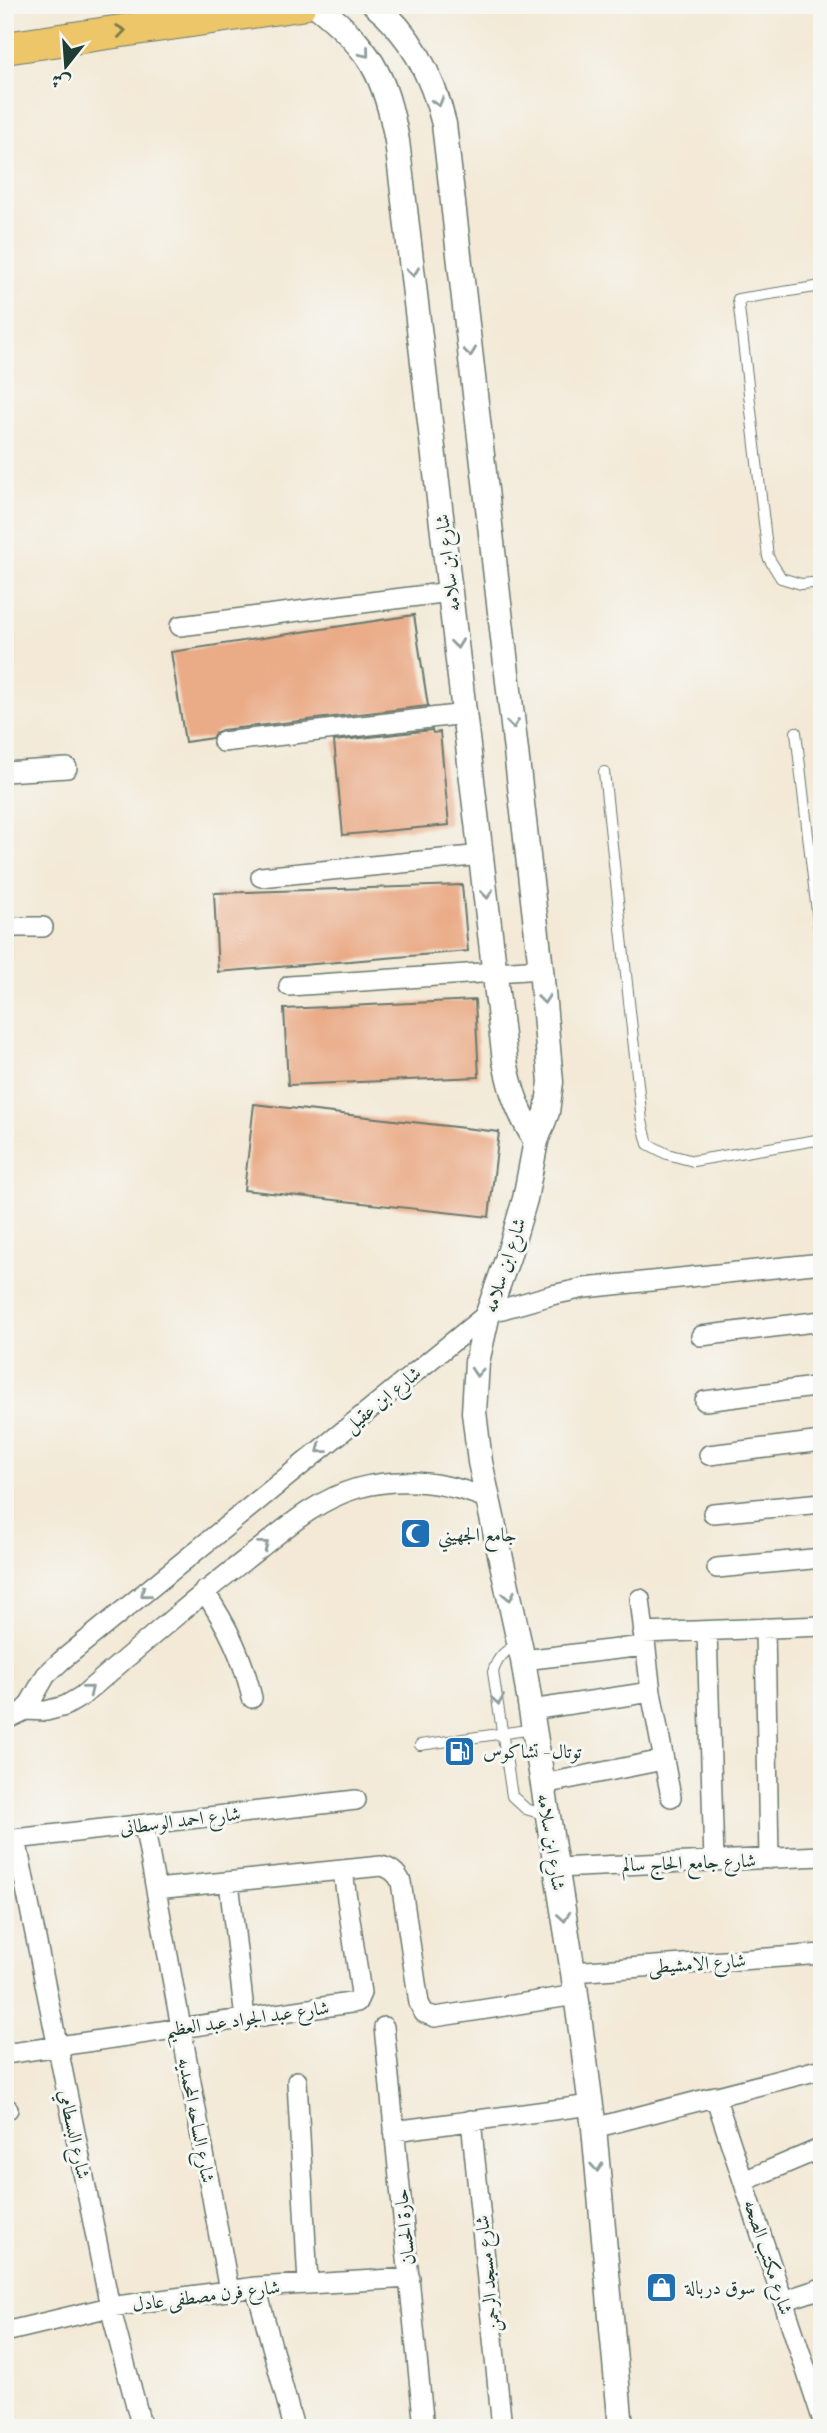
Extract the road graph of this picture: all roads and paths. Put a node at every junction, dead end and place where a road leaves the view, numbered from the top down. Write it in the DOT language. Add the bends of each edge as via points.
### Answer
graph roads {
  1 [pos="300,5"];
  2 [pos="316,5"];
  3 [pos="375,5"];
  4 [pos="5,48"];
  5 [pos="822,286"];
  6 [pos="822,582"];
  7 [pos="450,592"];
  8 [pos="180,626"];
  9 [pos="465,714"];
  10 [pos="796,732"];
  11 [pos="223,742"];
  12 [pos="67,768"];
  13 [pos="5,772"];
  14 [pos="604,772"];
  15 [pos="482,855"];
  16 [pos="817,865"];
  17 [pos="261,877"];
  18 [pos="5,927"];
  19 [pos="43,927"];
  20 [pos="822,955"];
  21 [pos="541,969"];
  22 [pos="496,972"];
  23 [pos="289,986"];
  24 [pos="822,1139"];
  25 [pos="536,1141"];
  26 [pos="822,1263"];
  27 [pos="488,1312"];
  28 [pos="822,1321"];
  29 [pos="701,1336"];
  30 [pos="822,1386"];
  31 [pos="705,1401"];
  32 [pos="822,1441"];
  33 [pos="709,1455"];
  34 [pos="488,1499"];
  35 [pos="822,1503"];
  36 [pos="713,1513"];
  37 [pos="822,1558"];
  38 [pos="717,1568"];
  39 [pos="204,1591"];
  40 [pos="640,1599"];
  41 [pos="822,1626"];
  42 [pos="765,1628"];
  43 [pos="707,1631"];
  44 [pos="644,1640"];
  45 [pos="522,1652"];
  46 [pos="651,1692"];
  47 [pos="252,1698"];
  48 [pos="26,1710"];
  49 [pos="5,1720"];
  50 [pos="533,1720"];
  51 [pos="503,1734"];
  52 [pos="420,1745"];
  53 [pos="663,1760"];
  54 [pos="543,1784"];
  55 [pos="671,1797"];
  56 [pos="356,1800"];
  57 [pos="548,1816"];
  58 [pos="144,1824"];
  59 [pos="11,1840"];
  60 [pos="822,1856"];
  61 [pos="769,1859"];
  62 [pos="714,1861"];
  63 [pos="556,1868"];
  64 [pos="343,1872"];
  65 [pos="229,1882"];
  66 [pos="156,1889"];
  67 [pos="822,1954"];
  68 [pos="574,1984"];
  69 [pos="245,2019"];
  70 [pos="384,2027"];
  71 [pos="180,2028"];
  72 [pos="57,2046"];
  73 [pos="5,2054"];
  74 [pos="822,2069"];
  75 [pos="298,2081"];
  76 [pos="715,2096"];
  77 [pos="592,2116"];
  78 [pos="471,2120"];
  79 [pos="394,2131"];
  80 [pos="822,2148"];
  81 [pos="744,2181"];
  82 [pos="410,2278"];
  83 [pos="308,2283"];
  84 [pos="256,2287"];
  85 [pos="822,2288"];
  86 [pos="229,2291"];
  87 [pos="783,2301"];
  88 [pos="110,2307"];
  89 [pos="5,2333"];
  90 [pos="822,2417"];
  91 [pos="142,2428"];
  92 [pos="294,2428"];
  93 [pos="424,2428"];
  94 [pos="502,2428"];
  95 [pos="621,2428"];
  4 -- 1 [label="main road, one-way"];
  2 -- 7 [label="street, شارع ابن سلامه, one-way" via="346,29 373,62 390,100"];
  3 -- 21 [label="street, شارع ابن سلامه, one-way" via="421,61 444,124"];
  5 -- 6 [label="lane" via="738,299 768,557 781,578 801,584"];
  7 -- 8 [label="street"];
  7 -- 9 [label="street, شارع ابن سلامه, one-way"];
  9 -- 11 [label="street"];
  9 -- 15 [label="street, شارع ابن سلامه"];
  10 -- 16 [label="lane"];
  12 -- 13 [label="street"];
  14 -- 24 [label="lane" via="648,1144 693,1161"];
  15 -- 17 [label="street"];
  15 -- 22 [label="street, شارع ابن سلامه, one-way"];
  16 -- 20 [label="lane"];
  18 -- 19 [label="street"];
  21 -- 22 [label="street"];
  21 -- 25 [label="street, شارع ابن سلامه, one-way" via="551,1082 547,1112"];
  22 -- 23 [label="street"];
  22 -- 25 [label="street, شارع ابن سلامه" via="510,1089"];
  25 -- 27 [label="street, شارع ابن سلامه" via="525,1199"];
  26 -- 27 [label="street, شارع ابن عقيل" via="585,1288"];
  27 -- 34 [label="street, شارع ابن سلامه, one-way" via="477,1362 474,1412"];
  27 -- 48 [label="street, شارع ابن عقيل, one-way" via="61,1661 46,1675"];
  28 -- 29 [label="street"];
  30 -- 31 [label="street"];
  32 -- 33 [label="street"];
  39 -- 34 [label="street, one-way" via="308,1511 356,1488 436,1483"];
  34 -- 45 [label="street, شارع ابن سلامه, one-way"];
  35 -- 36 [label="street"];
  37 -- 38 [label="street"];
  39 -- 47 [label="street" via="236,1645"];
  48 -- 39 [label="street, one-way" via="46,1711 82,1696"];
  40 -- 44 [label="street"];
  41 -- 42 [label="street"];
  42 -- 43 [label="street"];
  42 -- 61 [label="street"];
  43 -- 44 [label="street"];
  43 -- 62 [label="street"];
  44 -- 45 [label="street"];
  44 -- 46 [label="street"];
  45 -- 50 [label="street, شارع ابن سلامه"];
  45 -- 51 [label="lane, one-way" via="505,1651 493,1672"];
  46 -- 50 [label="street"];
  46 -- 53 [label="street"];
  48 -- 49 [label="street"];
  50 -- 51 [label="lane"];
  50 -- 54 [label="street, شارع ابن سلامه"];
  51 -- 52 [label="lane"];
  51 -- 57 [label="lane" via="512,1796 526,1810"];
  53 -- 54 [label="street"];
  53 -- 55 [label="street"];
  54 -- 57 [label="street, شارع ابن سلامه"];
  56 -- 58 [label="street, شارع احمد الوسطانى"];
  57 -- 63 [label="street, شارع ابن سلامه"];
  58 -- 59 [label="street, شارع احمد الوسطانى"];
  58 -- 66 [label="street, شارع الساحه المحمديه"];
  59 -- 72 [label="street, شارع البسطامي"];
  60 -- 61 [label="street, شارع جامع الحاج سالم"];
  61 -- 62 [label="street, شارع جامع الحاج سالم"];
  62 -- 63 [label="street, شارع جامع الحاج سالم"];
  63 -- 68 [label="street, شارع ابن سلامه, one-way"];
  64 -- 65 [label="street"];
  64 -- 68 [label="street, شارع الامشيطى" via="388,1868 401,1882 424,2013 435,2017"];
  64 -- 69 [label="street, شارع عبد الجواد عبد العظيم" via="360,1999"];
  65 -- 66 [label="street"];
  65 -- 69 [label="street"];
  66 -- 71 [label="street, شارع الساحه المحمديه"];
  67 -- 68 [label="street, شارع الامشيطى"];
  68 -- 77 [label="street, شارع ابن سلامه"];
  69 -- 71 [label="street, شارع عبد الجواد عبد العظيم"];
  70 -- 79 [label="street, حارة الحسان"];
  71 -- 72 [label="street, شارع عبد الجواد عبد العظيم"];
  71 -- 86 [label="street, شارع الساحه المحمديه"];
  72 -- 73 [label="street, شارع عبد الجواد عبد العظيم"];
  72 -- 88 [label="street, شارع البسطامي"];
  74 -- 76 [label="street"];
  75 -- 83 [label="street"];
  76 -- 77 [label="street"];
  76 -- 81 [label="street, شارع مكتب الصحه"];
  77 -- 78 [label="street"];
  77 -- 95 [label="street, شارع ابن سلامه, one-way"];
  78 -- 79 [label="street"];
  78 -- 94 [label="street, شارع مسجد الرحمن"];
  79 -- 82 [label="street, حارة الحسان"];
  80 -- 81 [label="street"];
  81 -- 87 [label="street, شارع مكتب الصحه"];
  82 -- 83 [label="street, شارع فرن مصطفى عادل"];
  82 -- 93 [label="street, حارة الحسان"];
  83 -- 84 [label="street, شارع فرن مصطفى عادل"];
  84 -- 86 [label="street, شارع فرن مصطفى عادل"];
  84 -- 92 [label="street"];
  85 -- 87 [label="street"];
  86 -- 88 [label="street, شارع فرن مصطفى عادل"];
  87 -- 90 [label="street, شارع مكتب الصحه"];
  88 -- 89 [label="street, شارع فرن مصطفى عادل"];
  88 -- 91 [label="street, شارع البسطامي"];
}
